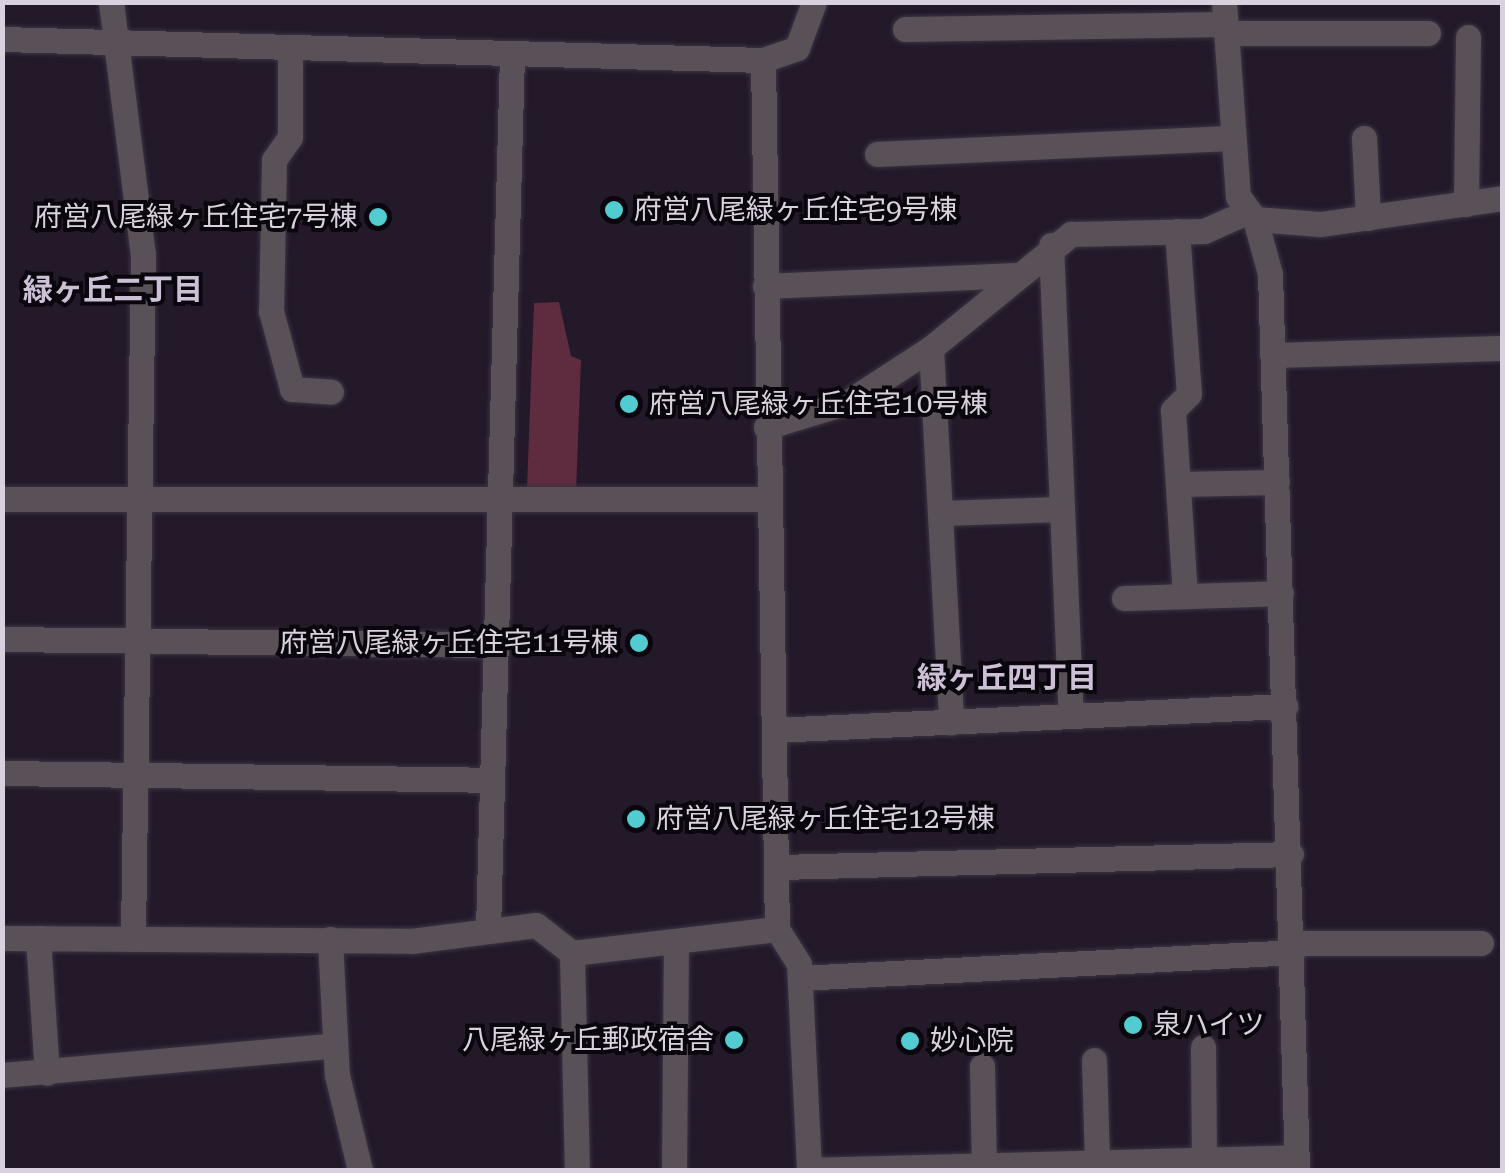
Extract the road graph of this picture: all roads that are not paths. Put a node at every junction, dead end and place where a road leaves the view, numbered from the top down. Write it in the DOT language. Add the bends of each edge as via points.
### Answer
graph roads {
  1 [pos="111,2"];
  2 [pos="814,2"];
  3 [pos="1225,20"];
  4 [pos="905,29"];
  5 [pos="1428,33"];
  6 [pos="1468,38"];
  7 [pos="2,40"];
  8 [pos="111,41"];
  9 [pos="290,47"];
  10 [pos="512,54"];
  11 [pos="763,60"];
  12 [pos="1228,138"];
  13 [pos="1364,138"];
  14 [pos="877,154"];
  15 [pos="1502,198"];
  16 [pos="1466,204"];
  17 [pos="1252,215"];
  18 [pos="1368,218"];
  19 [pos="1178,231"];
  20 [pos="1050,245"];
  21 [pos="1016,274"];
  22 [pos="765,286"];
  23 [pos="931,348"];
  24 [pos="1502,348"];
  25 [pos="1273,355"];
  26 [pos="331,392"];
  27 [pos="766,427"];
  28 [pos="1278,482"];
  29 [pos="1178,484"];
  30 [pos="2,499"];
  31 [pos="767,499"];
  32 [pos="136,502"];
  33 [pos="501,505"];
  34 [pos="1062,509"];
  35 [pos="940,513"];
  36 [pos="1281,593"];
  37 [pos="1185,595"];
  38 [pos="1124,598"];
  39 [pos="2,638"];
  40 [pos="133,640"];
  41 [pos="497,645"];
  42 [pos="1285,706"];
  43 [pos="1071,716"];
  44 [pos="951,722"];
  45 [pos="774,730"];
  46 [pos="2,773"];
  47 [pos="133,775"];
  48 [pos="492,780"];
  49 [pos="1290,854"];
  50 [pos="779,867"];
  51 [pos="777,929"];
  52 [pos="488,930"];
  53 [pos="2,938"];
  54 [pos="38,938"];
  55 [pos="133,939"];
  56 [pos="330,939"];
  57 [pos="676,941"];
  58 [pos="1481,943"];
  59 [pos="1292,948"];
  60 [pos="572,953"];
  61 [pos="800,978"];
  62 [pos="335,1045"];
  63 [pos="1203,1047"];
  64 [pos="1094,1060"];
  65 [pos="982,1066"];
  66 [pos="48,1073"];
  67 [pos="2,1075"];
  68 [pos="1204,1160"];
  69 [pos="1097,1163"];
  70 [pos="1296,1164"];
  71 [pos="984,1166"];
  72 [pos="360,1170"];
  73 [pos="577,1170"];
  74 [pos="674,1170"];
  75 [pos="810,1170"];
  1 -- 8 [label="street"];
  2 -- 11 [label="street" via="797,48"];
  3 -- 4 [label="street"];
  3 -- 5 [label="street"];
  3 -- 12 [label="street"];
  6 -- 16 [label="street"];
  7 -- 8 [label="street"];
  8 -- 9 [label="street"];
  8 -- 32 [label="street" via="143,254"];
  9 -- 10 [label="street"];
  9 -- 26 [label="street" via="290,138 274,160 270,311 292,390"];
  10 -- 11 [label="street"];
  10 -- 33 [label="street"];
  11 -- 22 [label="street"];
  12 -- 14 [label="street"];
  12 -- 17 [label="street"];
  13 -- 18 [label="street"];
  15 -- 16 [label="street"];
  16 -- 18 [label="street"];
  17 -- 18 [label="street"];
  17 -- 19 [label="street"];
  17 -- 25 [label="street" via="1270,274"];
  19 -- 20 [label="street" via="1071,234"];
  19 -- 29 [label="street" via="1189,394 1173,410"];
  20 -- 21 [label="street"];
  20 -- 34 [label="street"];
  21 -- 22 [label="street"];
  21 -- 23 [label="street"];
  22 -- 27 [label="street"];
  23 -- 27 [label="street" via="848,402"];
  23 -- 35 [label="street"];
  24 -- 25 [label="street"];
  25 -- 28 [label="street"];
  27 -- 31 [label="street"];
  28 -- 29 [label="street"];
  28 -- 36 [label="street"];
  29 -- 37 [label="street"];
  30 -- 32 [label="street"];
  31 -- 33 [label="street"];
  31 -- 45 [label="street"];
  32 -- 33 [label="street"];
  32 -- 40 [label="street"];
  33 -- 41 [label="street"];
  34 -- 35 [label="street"];
  34 -- 43 [label="street"];
  35 -- 44 [label="street"];
  36 -- 37 [label="street"];
  36 -- 42 [label="street"];
  37 -- 38 [label="street"];
  39 -- 40 [label="street"];
  40 -- 41 [label="street"];
  40 -- 47 [label="street"];
  41 -- 48 [label="street"];
  42 -- 43 [label="street"];
  42 -- 49 [label="street"];
  43 -- 44 [label="street"];
  44 -- 45 [label="street"];
  45 -- 50 [label="street"];
  46 -- 47 [label="street"];
  47 -- 48 [label="street"];
  47 -- 55 [label="street"];
  48 -- 52 [label="street"];
  49 -- 50 [label="street"];
  49 -- 59 [label="street"];
  50 -- 51 [label="street"];
  51 -- 57 [label="street"];
  51 -- 61 [label="street"];
  52 -- 56 [label="street"];
  52 -- 60 [label="street" via="536,925"];
  53 -- 54 [label="street"];
  54 -- 55 [label="street"];
  54 -- 66 [label="street"];
  55 -- 56 [label="street"];
  56 -- 62 [label="street"];
  57 -- 60 [label="street"];
  57 -- 74 [label="street"];
  58 -- 59 [label="street"];
  59 -- 61 [label="street"];
  59 -- 70 [label="street"];
  60 -- 73 [label="street"];
  61 -- 75 [label="street"];
  62 -- 66 [label="street"];
  62 -- 72 [label="street"];
  63 -- 68 [label="street"];
  64 -- 69 [label="street"];
  65 -- 71 [label="street"];
  66 -- 67 [label="street"];
  68 -- 69 [label="street"];
  68 -- 70 [label="street"];
  69 -- 71 [label="street"];
  71 -- 75 [label="street"];
}
